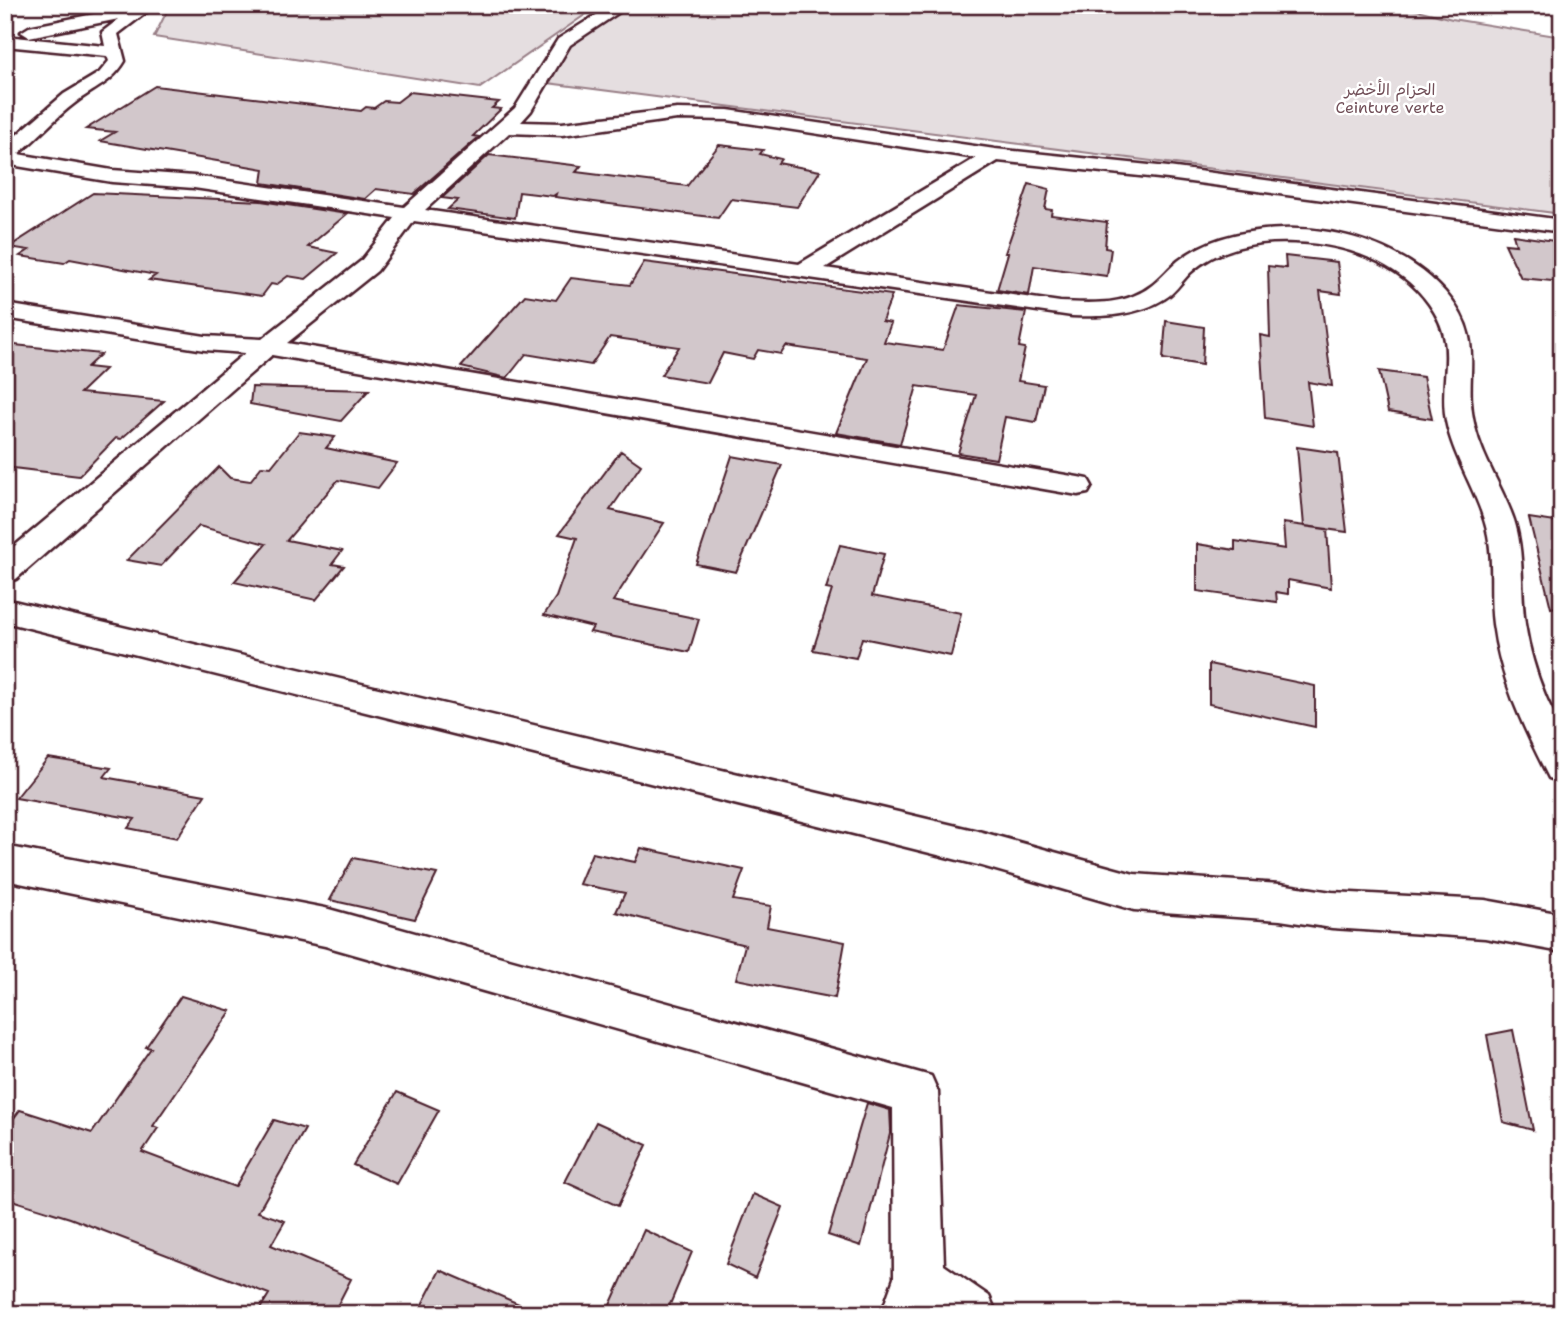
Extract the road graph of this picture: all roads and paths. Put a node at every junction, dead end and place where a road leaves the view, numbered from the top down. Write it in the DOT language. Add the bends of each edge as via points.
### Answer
graph roads {
  1 [pos="623,5"];
  2 [pos="145,8"];
  3 [pos="5,34"];
  4 [pos="5,41"];
  5 [pos="114,52"];
  6 [pos="505,127"];
  7 [pos="995,155"];
  8 [pos="5,157"];
  9 [pos="409,213"];
  10 [pos="1562,226"];
  11 [pos="807,269"];
  12 [pos="5,310"];
  13 [pos="267,347"];
  14 [pos="1078,486"];
  15 [pos="5,571"];
  16 [pos="5,610"];
  17 [pos="1562,767"];
  18 [pos="5,863"];
  19 [pos="1562,933"];
  20 [pos="913,1296"];
  21 [pos="971,1314"];
  1 -- 6 [label="street" via="564,42 522,111"];
  2 -- 3 [label="street" via="53,29"];
  2 -- 5 [label="street" via="110,32"];
  4 -- 5 [label="street"];
  5 -- 8 [label="street" via="117,61 109,77 64,102"];
  6 -- 7 [label="street" via="562,129 677,114 727,115"];
  6 -- 9 [label="street"];
  7 -- 10 [label="street" via="1168,173"];
  7 -- 11 [label="street"];
  8 -- 9 [label="street" via="111,176 194,182"];
  9 -- 11 [label="street"];
  9 -- 13 [label="street" via="369,265"];
  11 -- 17 [label="street" via="1080,310 1119,307 1150,298 1201,255 1272,236 1338,240 1398,265 1437,298 1457,337 1459,414 1503,534 1515,656"];
  12 -- 13 [label="street" via="205,343"];
  13 -- 14 [label="street"];
  13 -- 15 [label="street"];
  16 -- 19 [label="street" via="982,849 1135,892 1280,902 1332,911 1485,919"];
  18 -- 20 [label="street" via="325,927 915,1091"];
  20 -- 21 [label="street"];
}
